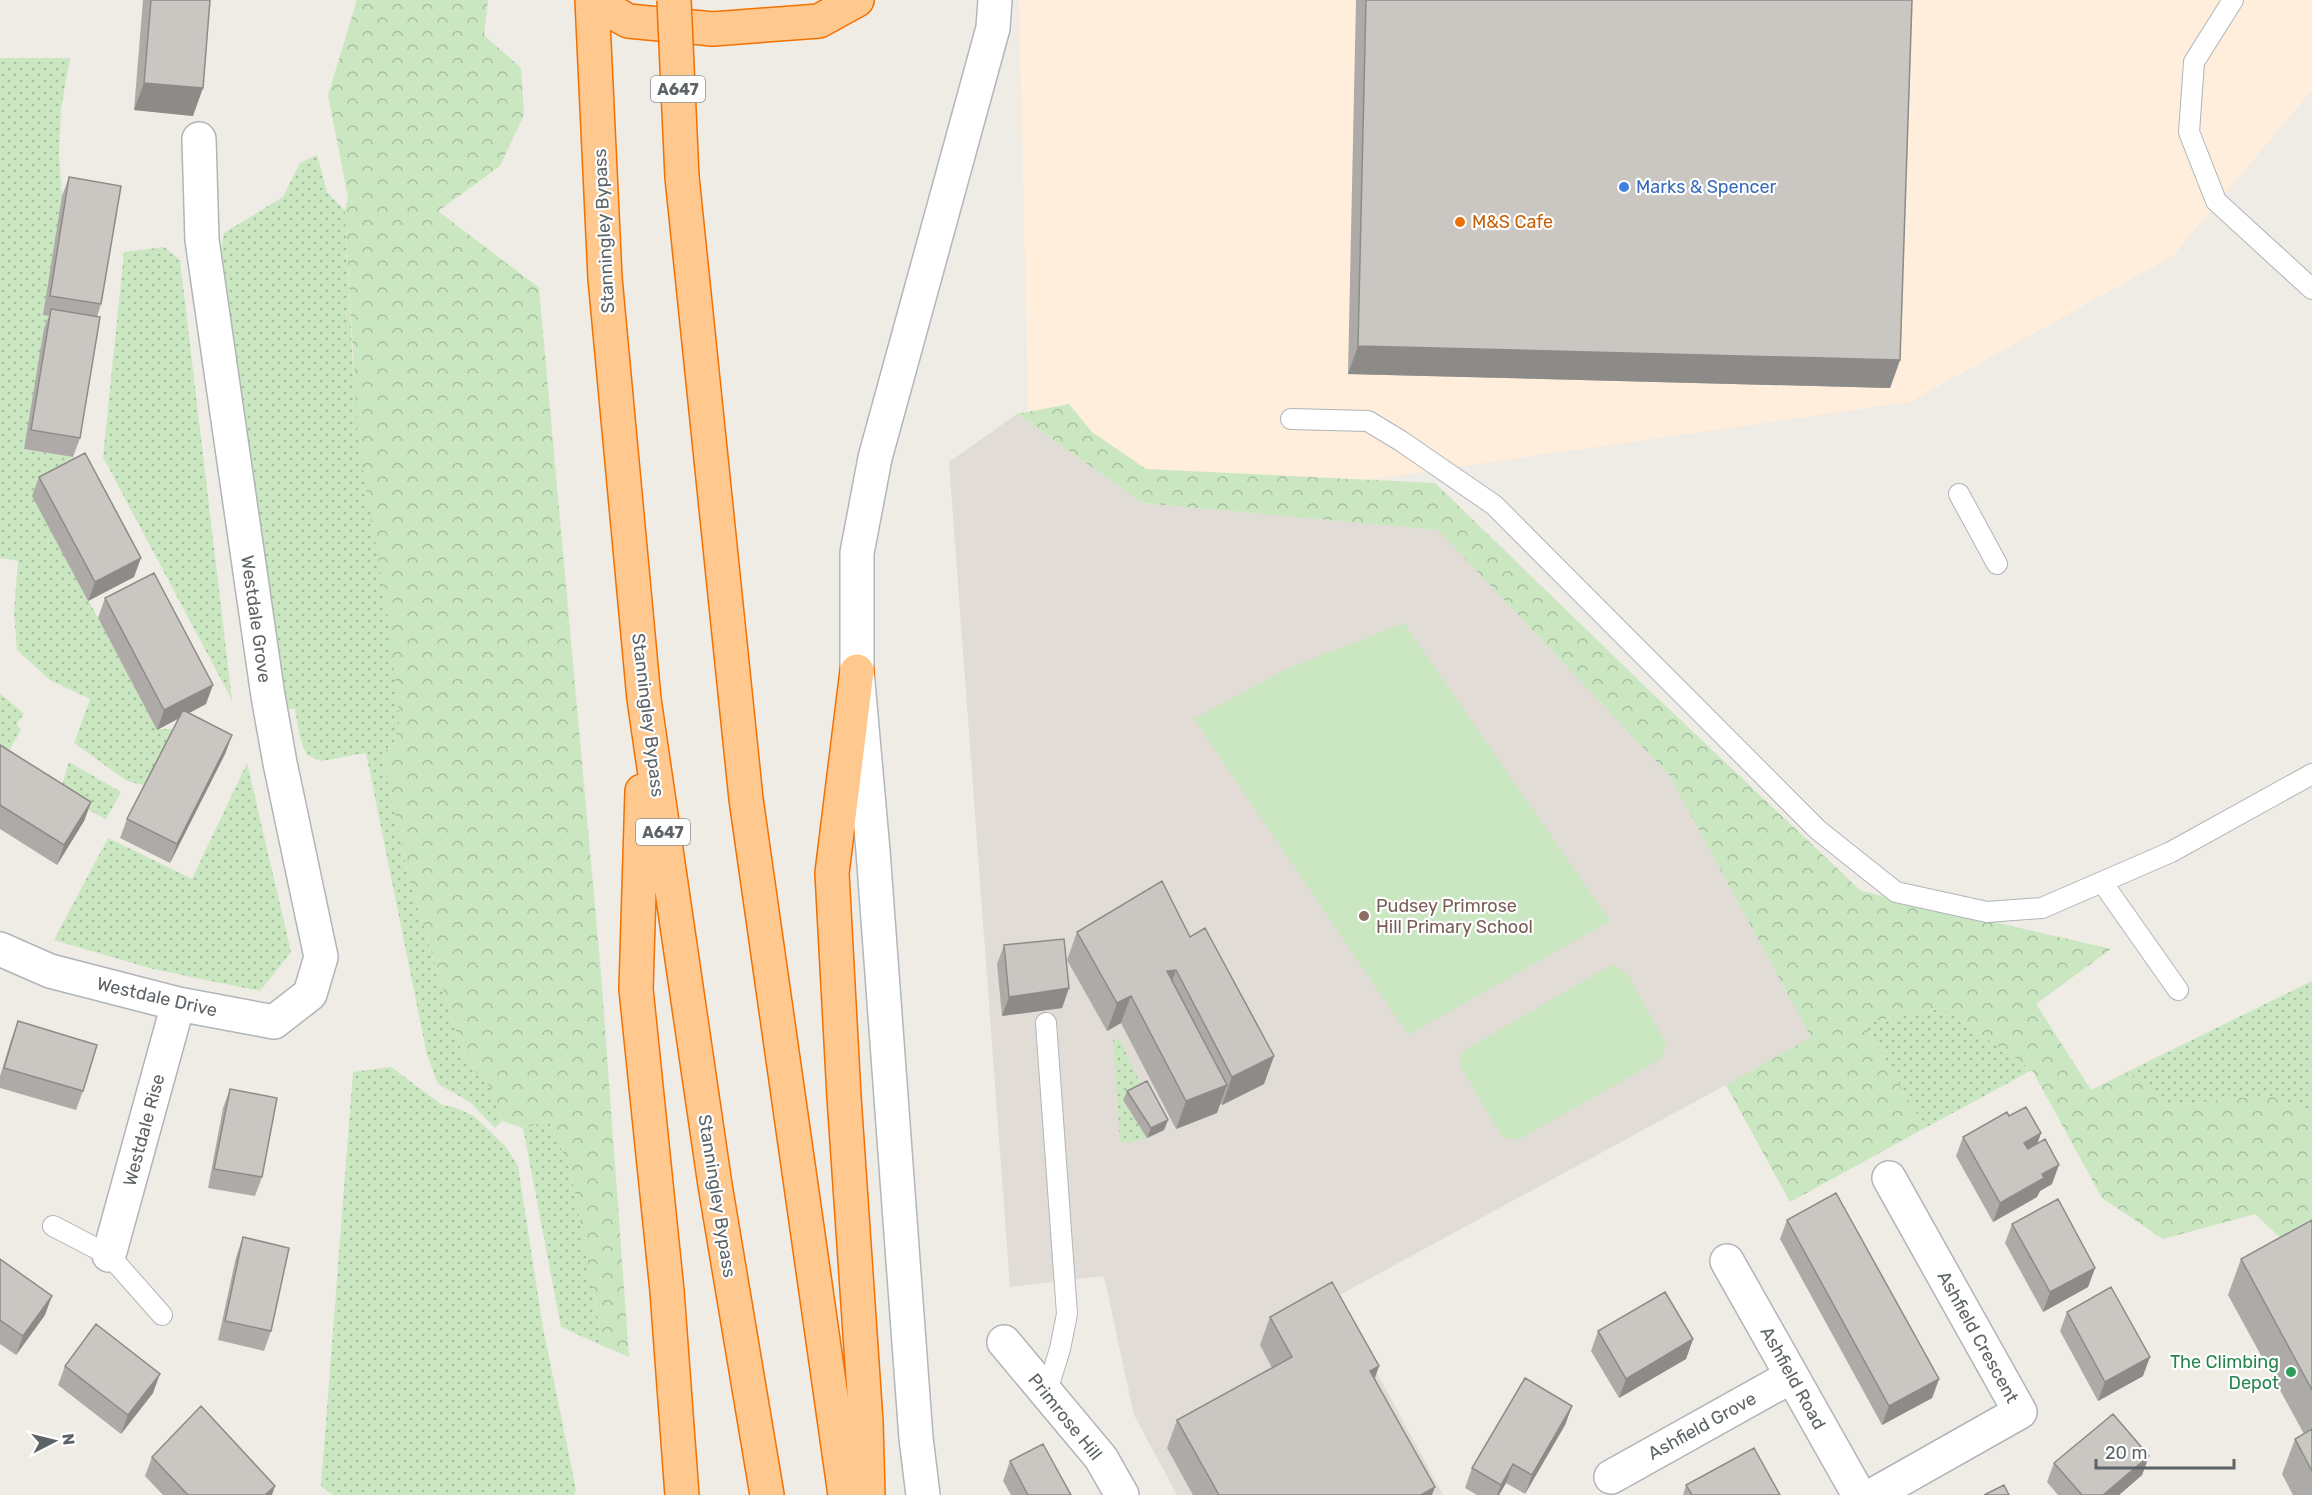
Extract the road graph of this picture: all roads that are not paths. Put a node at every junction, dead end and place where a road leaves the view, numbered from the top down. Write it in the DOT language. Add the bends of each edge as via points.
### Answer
graph roads {
  1 [pos="592,0"];
  2 [pos="674,0"];
  3 [pos="857,0"];
  4 [pos="995,0"];
  5 [pos="2233,0"];
  6 [pos="199,139"];
  7 [pos="2312,289"];
  8 [pos="1291,419"];
  9 [pos="1959,494"];
  10 [pos="1997,564"];
  11 [pos="856,671"];
  12 [pos="644,699"];
  13 [pos="2312,774"];
  14 [pos="2102,882"];
  15 [pos="0,950"];
  16 [pos="2178,990"];
  17 [pos="310,994"];
  18 [pos="178,1004"];
  19 [pos="1046,1023"];
  20 [pos="1889,1178"];
  21 [pos="53,1226"];
  22 [pos="109,1255"];
  23 [pos="1727,1261"];
  24 [pos="162,1315"];
  25 [pos="1004,1342"];
  26 [pos="1792,1376"];
  27 [pos="1046,1394"];
  28 [pos="1611,1477"];
  29 [pos="682,1495"];
  30 [pos="767,1495"];
  31 [pos="845,1495"];
  32 [pos="868,1495"];
  33 [pos="923,1495"];
  34 [pos="1122,1495"];
  35 [pos="1859,1495"];
  36 [pos="1874,1495"];
  1 -- 3 [label="highway" via="628,21 713,29 819,21"];
  1 -- 12 [label="highway, Stanningley Bypass / A647" via="605,278"];
  2 -- 31 [label="highway, A647, bridge" via="682,177 746,799"];
  4 -- 11 [label="street" via="993,28 875,458 857,552"];
  5 -- 7 [label="lane" via="2194,62 2189,132 2216,201"];
  6 -- 17 [label="street, Westdale Grove" via="202,240 268,696 321,957"];
  8 -- 14 [label="lane" via="1368,421 1494,505 1818,830 1896,892 1987,912 2042,908"];
  9 -- 10 [label="lane"];
  11 -- 32 [label="highway" via="832,873"];
  11 -- 33 [label="street"];
  12 -- 29 [label="highway" via="636,989 667,1291"];
  12 -- 30 [label="highway, Stanningley Bypass / A647" via="715,1185"];
  13 -- 14 [label="lane" via="2171,852"];
  14 -- 16 [label="lane"];
  15 -- 18 [label="street, Westdale Drive" via="50,971"];
  17 -- 18 [label="street, Westdale Drive" via="274,1022"];
  18 -- 22 [label="street, Westdale Rise"];
  19 -- 27 [label="lane" via="1067,1314"];
  20 -- 36 [label="street, Ashfield Crescent" via="2020,1412"];
  21 -- 22 [label="lane"];
  22 -- 24 [label="lane"];
  23 -- 26 [label="street, Ashfield Road"];
  25 -- 27 [label="street, Primrose Hill"];
  26 -- 28 [label="street, Ashfield Grove"];
  26 -- 35 [label="street, Ashfield Road"];
  27 -- 34 [label="street, Primrose Hill" via="1101,1458"];
}
